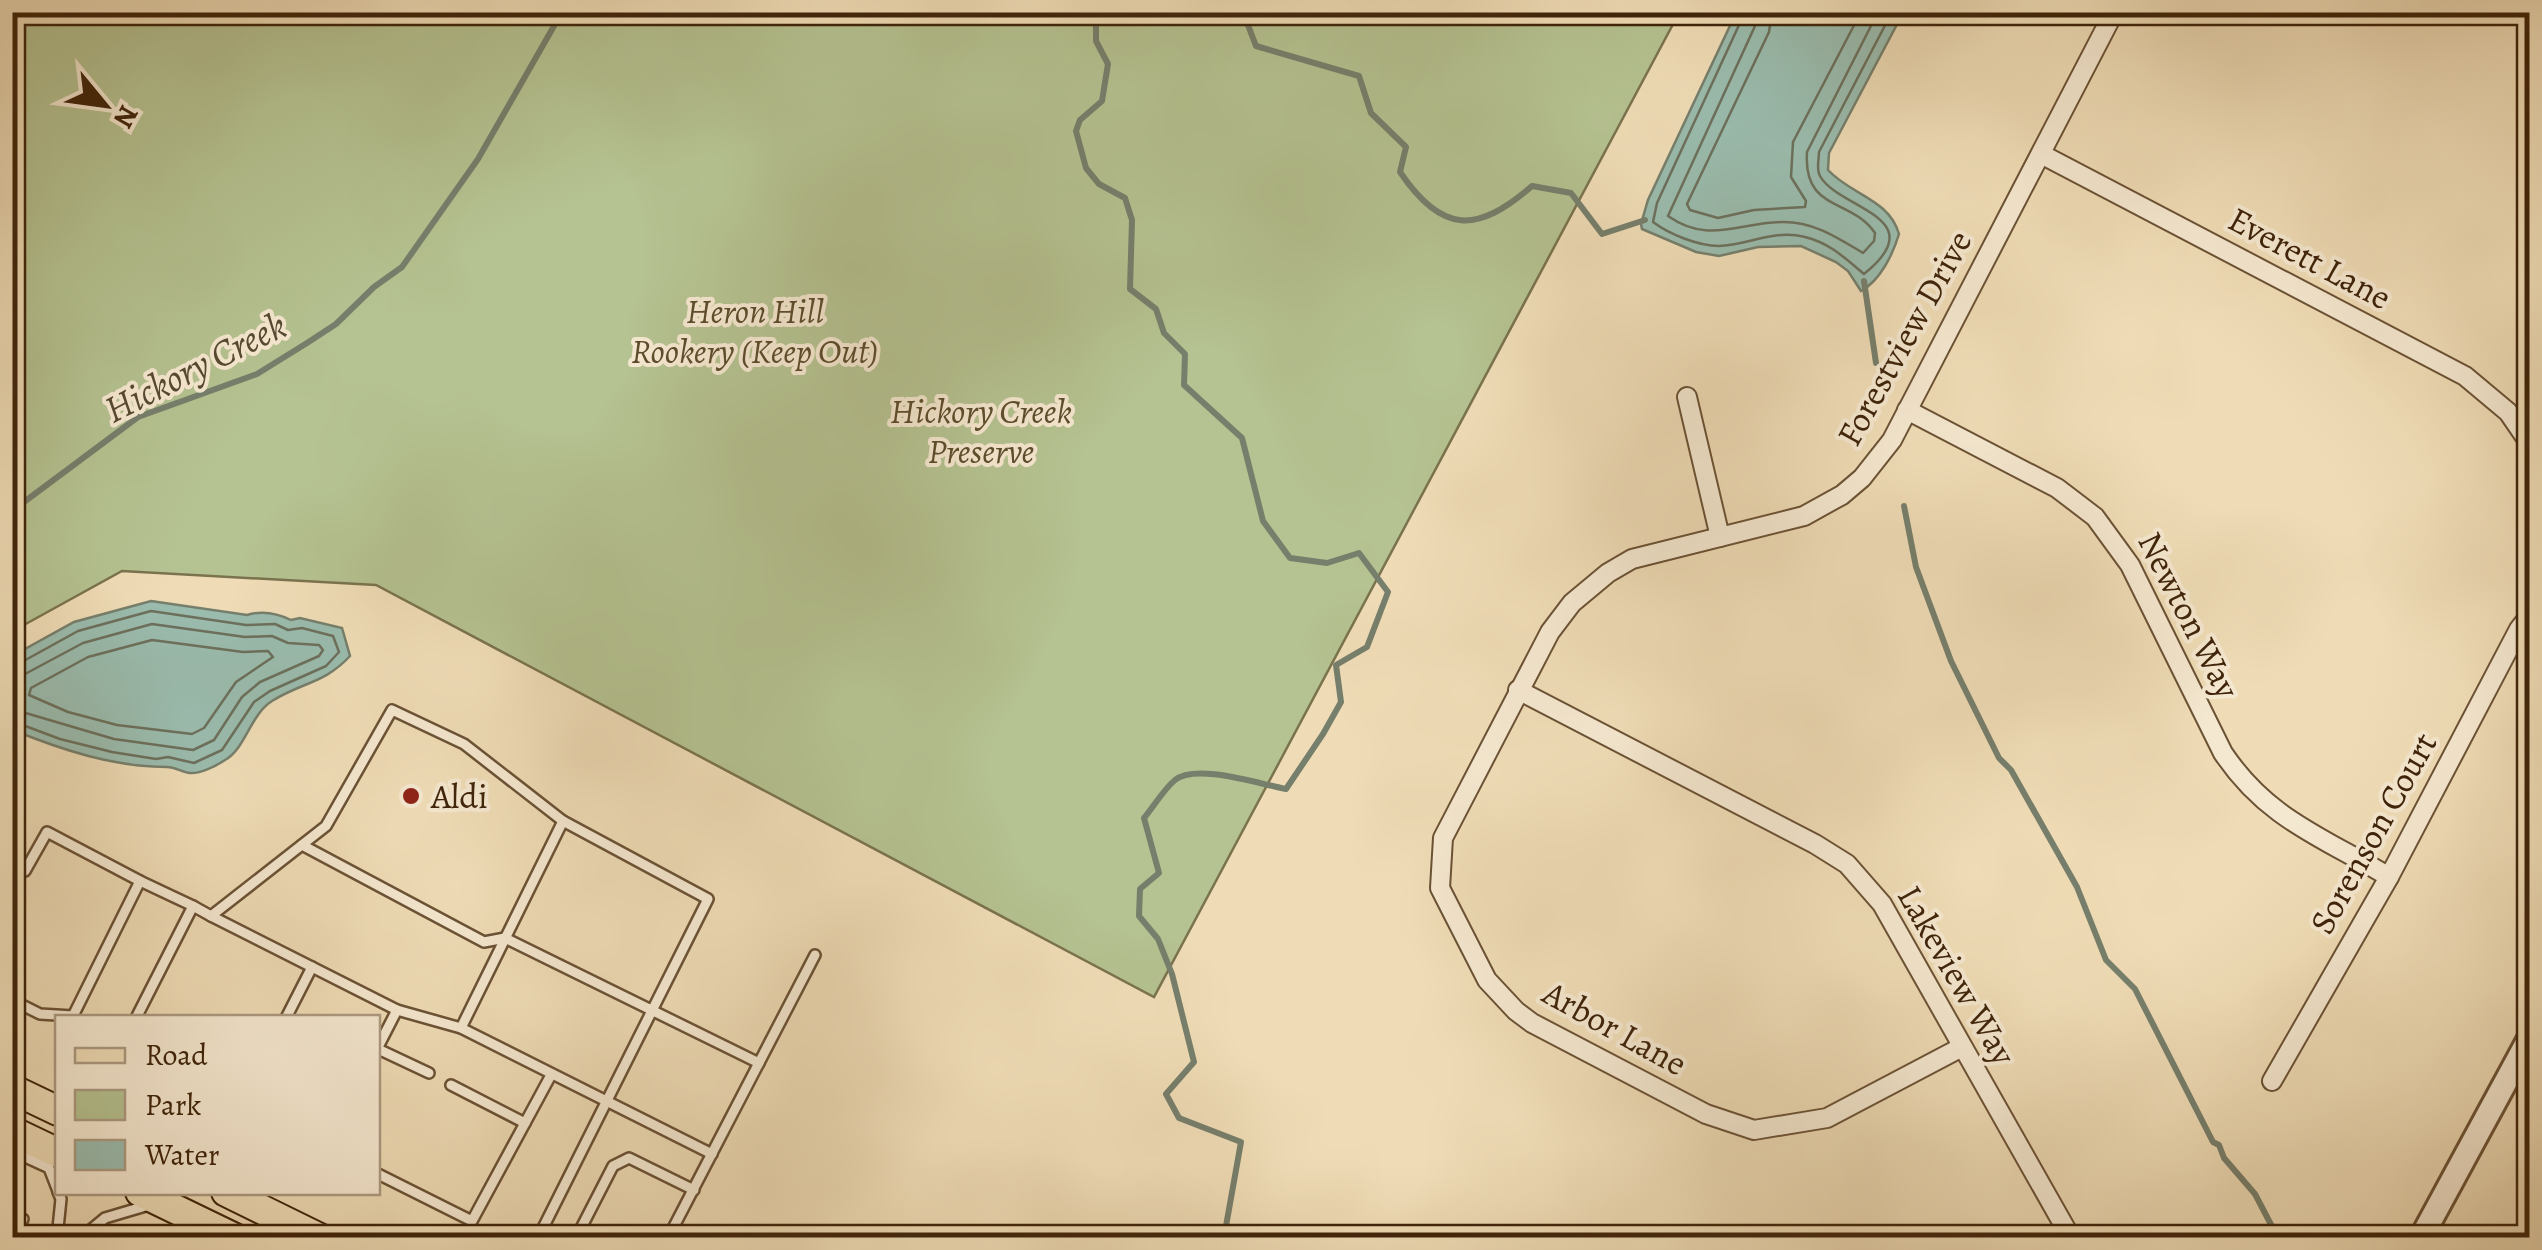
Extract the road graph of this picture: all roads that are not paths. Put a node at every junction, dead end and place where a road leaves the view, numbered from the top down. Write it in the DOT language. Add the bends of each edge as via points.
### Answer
graph roads {
  1 [pos="2114,12"];
  2 [pos="2041,154"];
  3 [pos="1687,397"];
  4 [pos="1907,410"];
  5 [pos="2530,444"];
  6 [pos="1720,537"];
  7 [pos="2530,615"];
  8 [pos="1518,690"];
  9 [pos="562,821"];
  10 [pos="302,845"];
  11 [pos="25,872"];
  12 [pos="2389,877"];
  13 [pos="140,881"];
  14 [pos="192,906"];
  15 [pos="211,916"];
  16 [pos="506,938"];
  17 [pos="815,954"];
  18 [pos="312,968"];
  19 [pos="12,1000"];
  20 [pos="652,1009"];
  21 [pos="397,1010"];
  22 [pos="55,1015"];
  23 [pos="75,1015"];
  24 [pos="138,1015"];
  25 [pos="288,1015"];
  26 [pos="461,1028"];
  27 [pos="2530,1037"];
  28 [pos="380,1044"];
  29 [pos="1962,1047"];
  30 [pos="380,1049"];
  31 [pos="759,1063"];
  32 [pos="430,1073"];
  33 [pos="551,1075"];
  34 [pos="2272,1081"];
  35 [pos="451,1084"];
  36 [pos="605,1101"];
  37 [pos="525,1123"];
  38 [pos="12,1131"];
  39 [pos="12,1151"];
  40 [pos="55,1152"];
  41 [pos="712,1154"];
  42 [pos="380,1175"];
  43 [pos="55,1184"];
  44 [pos="694,1190"];
  45 [pos="59,1195"];
  46 [pos="232,1195"];
  47 [pos="150,1197"];
  48 [pos="12,1214"];
  49 [pos="14,1238"];
  50 [pos="57,1238"];
  51 [pos="81,1238"];
  52 [pos="235,1238"];
  53 [pos="320,1238"];
  54 [pos="538,1238"];
  55 [pos="576,1238"];
  56 [pos="668,1238"];
  57 [pos="2071,1238"];
  58 [pos="2421,1238"];
  1 -- 2 [label="street, Forestview Drive"];
  2 -- 4 [label="street, Forestview Drive"];
  2 -- 5 [label="street, Everett Lane" via="2465,376 2508,412"];
  3 -- 6 [label="street"];
  4 -- 6 [label="street, Forestview Drive" via="1879,458 1842,494 1804,516"];
  4 -- 12 [label="street, Newton Way" via="2057,488 2096,517 2130,565 2240,778 2290,822"];
  6 -- 8 [label="street, Forestview Drive" via="1657,551 1608,572 1560,618"];
  7 -- 12 [label="street, Sorenson Court"];
  8 -- 29 [label="street, Lakeview Way" via="1846,864 1882,904"];
  8 -- 29 [label="street, Arbor Lane" via="1443,838 1440,888 1486,980 1516,1011 1706,1114 1754,1130 1827,1118"];
  9 -- 10 [label="lane" via="464,744 392,710 326,826"];
  9 -- 16 [label="lane"];
  9 -- 20 [label="lane" via="708,899"];
  10 -- 15 [label="lane"];
  10 -- 16 [label="lane" via="484,942"];
  11 -- 13 [label="lane" via="47,832"];
  12 -- 34 [label="street, Sorenson Court"];
  13 -- 14 [label="lane"];
  13 -- 23 [label="lane"];
  14 -- 15 [label="lane"];
  14 -- 24 [label="lane"];
  15 -- 18 [label="lane"];
  16 -- 20 [label="lane"];
  16 -- 26 [label="lane"];
  17 -- 31 [label="lane"];
  18 -- 21 [label="lane"];
  18 -- 25 [label="lane"];
  19 -- 22 [label="lane"];
  20 -- 31 [label="lane"];
  20 -- 36 [label="lane"];
  21 -- 26 [label="lane"];
  21 -- 28 [label="lane"];
  26 -- 33 [label="lane"];
  27 -- 58 [label="street"];
  29 -- 57 [label="street, Lakeview Way"];
  30 -- 32 [label="lane"];
  31 -- 41 [label="lane"];
  33 -- 36 [label="lane"];
  33 -- 37 [label="lane"];
  35 -- 37 [label="lane"];
  36 -- 41 [label="lane"];
  36 -- 54 [label="lane"];
  37 -- 42 [label="lane" via="472,1222"];
  38 -- 40 [label="main road"];
  39 -- 43 [label="lane" via="49,1168"];
  41 -- 44 [label="lane"];
  44 -- 55 [label="lane" via="629,1158 612,1166"];
  44 -- 56 [label="lane"];
  45 -- 50 [label="lane"];
  46 -- 53 [label="main road"];
  47 -- 51 [label="lane"];
  47 -- 52 [label="main road"];
  48 -- 49 [label="lane" via="24,1219"];
}
